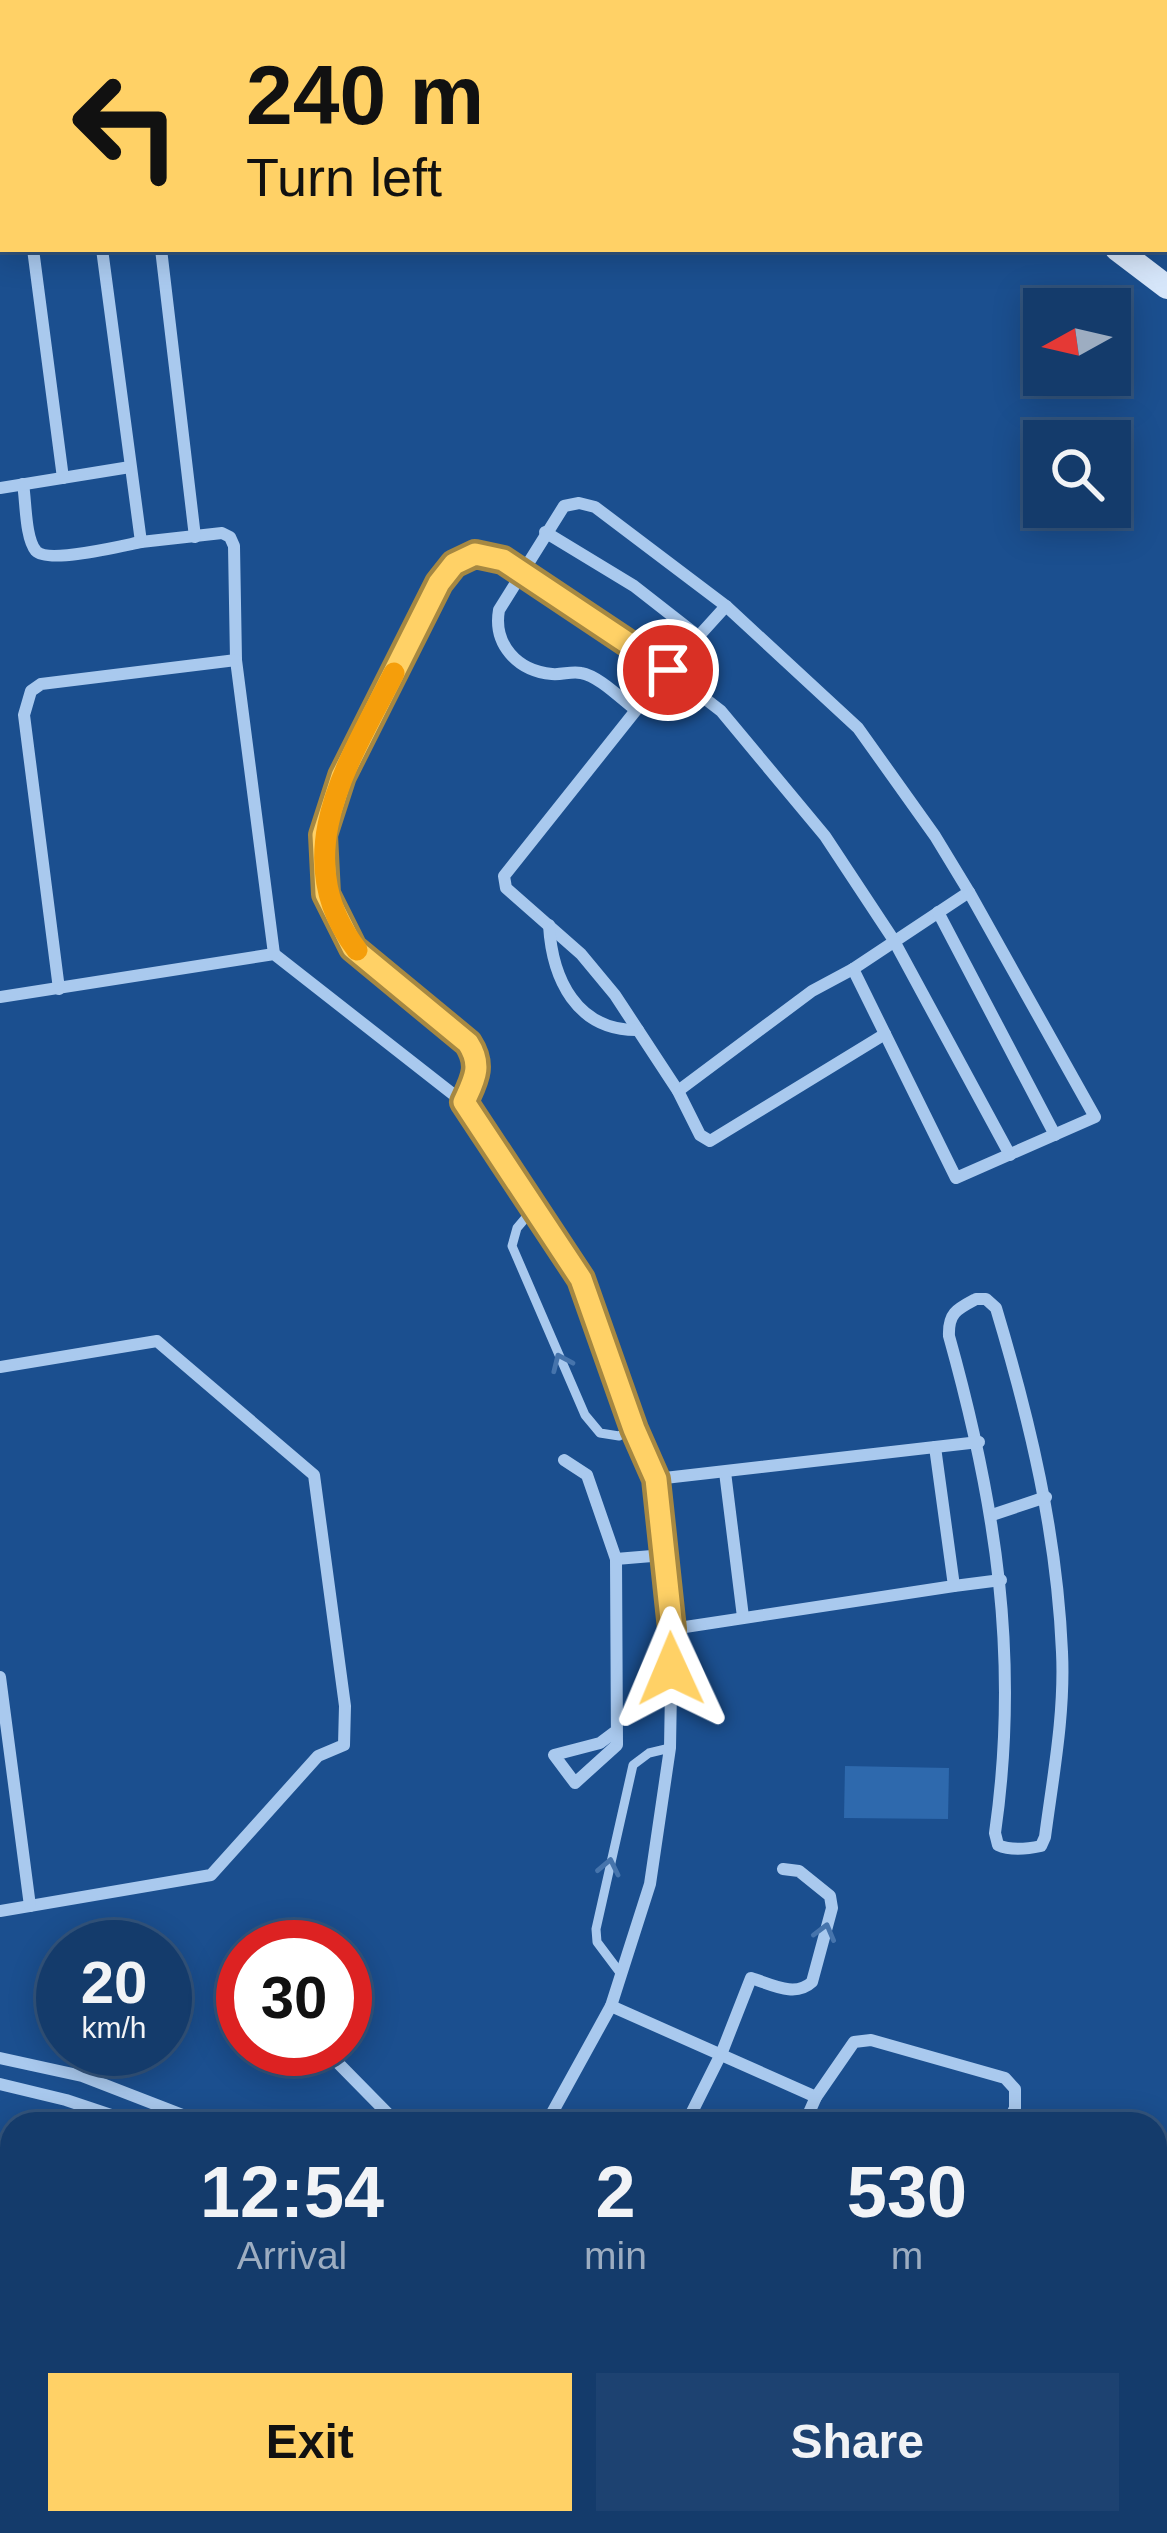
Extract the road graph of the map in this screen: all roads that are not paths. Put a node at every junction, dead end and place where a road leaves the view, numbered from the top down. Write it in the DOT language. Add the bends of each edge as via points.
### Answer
graph roads {
  1 [pos="32,252"];
  2 [pos="102,252"];
  3 [pos="161,252"];
  4 [pos="1122,252"];
  5 [pos="1167,287"];
  6 [pos="130,467"];
  7 [pos="63,478"];
  8 [pos="23,484"];
  9 [pos="0,488"];
  10 [pos="545,532"];
  11 [pos="195,537"];
  12 [pos="141,542"];
  13 [pos="521,572"];
  14 [pos="726,606"];
  15 [pos="698,636"];
  16 [pos="236,660"];
  17 [pos="668,670"];
  18 [pos="636,710"];
  19 [pos="970,892"];
  20 [pos="938,912"];
  21 [pos="549,925"];
  22 [pos="893,939"];
  23 [pos="274,954"];
  24 [pos="854,969"];
  25 [pos="59,989"];
  26 [pos="0,997"];
  27 [pos="638,1030"];
  28 [pos="885,1034"];
  29 [pos="678,1091"];
  30 [pos="464,1102"];
  31 [pos="1055,1135"];
  32 [pos="1010,1155"];
  33 [pos="534,1208"];
  34 [pos="0,1367"];
  35 [pos="634,1429"];
  36 [pos="979,1442"];
  37 [pos="935,1447"];
  38 [pos="564,1460"];
  39 [pos="725,1472"];
  40 [pos="656,1479"];
  41 [pos="1046,1497"];
  42 [pos="992,1514"];
  43 [pos="664,1556"];
  44 [pos="616,1559"];
  45 [pos="1001,1580"];
  46 [pos="954,1586"];
  47 [pos="743,1616"];
  48 [pos="672,1629"];
  49 [pos="0,1677"];
  50 [pos="616,1730"];
  51 [pos="670,1748"];
  52 [pos="783,1869"];
  53 [pos="30,1906"];
  54 [pos="0,1911"];
  55 [pos="621,1975"];
  56 [pos="611,2006"];
  57 [pos="722,2052"];
  58 [pos="0,2058"];
  59 [pos="351,2076"];
  60 [pos="0,2084"];
  61 [pos="816,2097"];
  62 [pos="103,2112"];
  63 [pos="175,2112"];
  64 [pos="386,2112"];
  65 [pos="553,2112"];
  66 [pos="692,2112"];
  67 [pos="810,2112"];
  68 [pos="1013,2112"];
  1 -- 7 [label="street"];
  2 -- 6 [label="street"];
  3 -- 11 [label="street"];
  4 -- 5 [label="main road"];
  6 -- 7 [label="street"];
  6 -- 12 [label="street"];
  7 -- 8 [label="street"];
  8 -- 9 [label="street"];
  8 -- 12 [label="street" via="42,555"];
  10 -- 13 [label="street"];
  10 -- 14 [label="street" via="564,506 595,507"];
  10 -- 15 [label="street"];
  11 -- 12 [label="street"];
  11 -- 16 [label="street" via="222,533 234,546"];
  13 -- 17 [label="street"];
  13 -- 18 [label="street" via="499,610 500,645 549,674 585,673"];
  13 -- 30 [label="street" via="475,554 439,583 342,776 323,835 326,894 353,948 476,1055 478,1072"];
  14 -- 15 [label="street"];
  14 -- 19 [label="street" via="858,728"];
  15 -- 17 [label="street"];
  16 -- 23 [label="street"];
  16 -- 25 [label="street" via="31,691 24,715"];
  17 -- 18 [label="street"];
  17 -- 22 [label="street" via="721,711 824,836"];
  18 -- 21 [label="street" via="504,876 506,888"];
  19 -- 20 [label="street"];
  19 -- 31 [label="street" via="1095,1117"];
  20 -- 22 [label="street"];
  20 -- 31 [label="street"];
  21 -- 27 [label="street"];
  21 -- 27 [label="street" via="561,986 585,1014"];
  22 -- 24 [label="street"];
  22 -- 32 [label="street"];
  23 -- 25 [label="street"];
  23 -- 30 [label="street"];
  24 -- 28 [label="street"];
  24 -- 29 [label="street"];
  25 -- 26 [label="street"];
  27 -- 29 [label="street"];
  28 -- 29 [label="street" via="710,1141"];
  28 -- 32 [label="street" via="956,1178"];
  30 -- 33 [label="street"];
  31 -- 32 [label="street"];
  33 -- 35 [label="street" via="581,1279"];
  35 -- 33 [label="lane, one-way" via="600,1433 585,1415 512,1246"];
  34 -- 53 [label="street" via="157,1341 314,1474 345,1706 344,1745 318,1756 211,1875"];
  35 -- 40 [label="street"];
  36 -- 37 [label="street"];
  36 -- 41 [label="street" via="949,1321 986,1299 997,1308"];
  36 -- 42 [label="street"];
  37 -- 39 [label="street"];
  37 -- 46 [label="street"];
  38 -- 44 [label="street" via="586,1475"];
  39 -- 40 [label="street"];
  39 -- 47 [label="street"];
  40 -- 43 [label="street"];
  41 -- 42 [label="street"];
  41 -- 45 [label="street" via="1061,1678 1045,1837 1031,1848 1006,1849 995,1833 1006,1722"];
  42 -- 45 [label="street"];
  43 -- 44 [label="street"];
  43 -- 48 [label="street"];
  44 -- 50 [label="street"];
  45 -- 46 [label="street"];
  46 -- 47 [label="street"];
  47 -- 48 [label="street"];
  48 -- 51 [label="street"];
  49 -- 53 [label="street"];
  50 -- 50 [label="street" via="617,1745 575,1783 554,1755 600,1743"];
  51 -- 55 [label="street" via="650,1884"];
  55 -- 51 [label="lane, one-way" via="596,1929 632,1765"];
  57 -- 52 [label="street, one-way" via="751,1978 792,1991 812,1982 830,1896 799,1870"];
  53 -- 54 [label="street"];
  55 -- 56 [label="street"];
  56 -- 57 [label="street"];
  56 -- 65 [label="street"];
  57 -- 61 [label="street"];
  57 -- 66 [label="street"];
  58 -- 63 [label="street" via="82,2076"];
  59 -- 64 [label="street"];
  60 -- 62 [label="street"];
  61 -- 67 [label="street"];
  61 -- 68 [label="street" via="854,2042 871,2040 1005,2078 1015,2090"];
}
